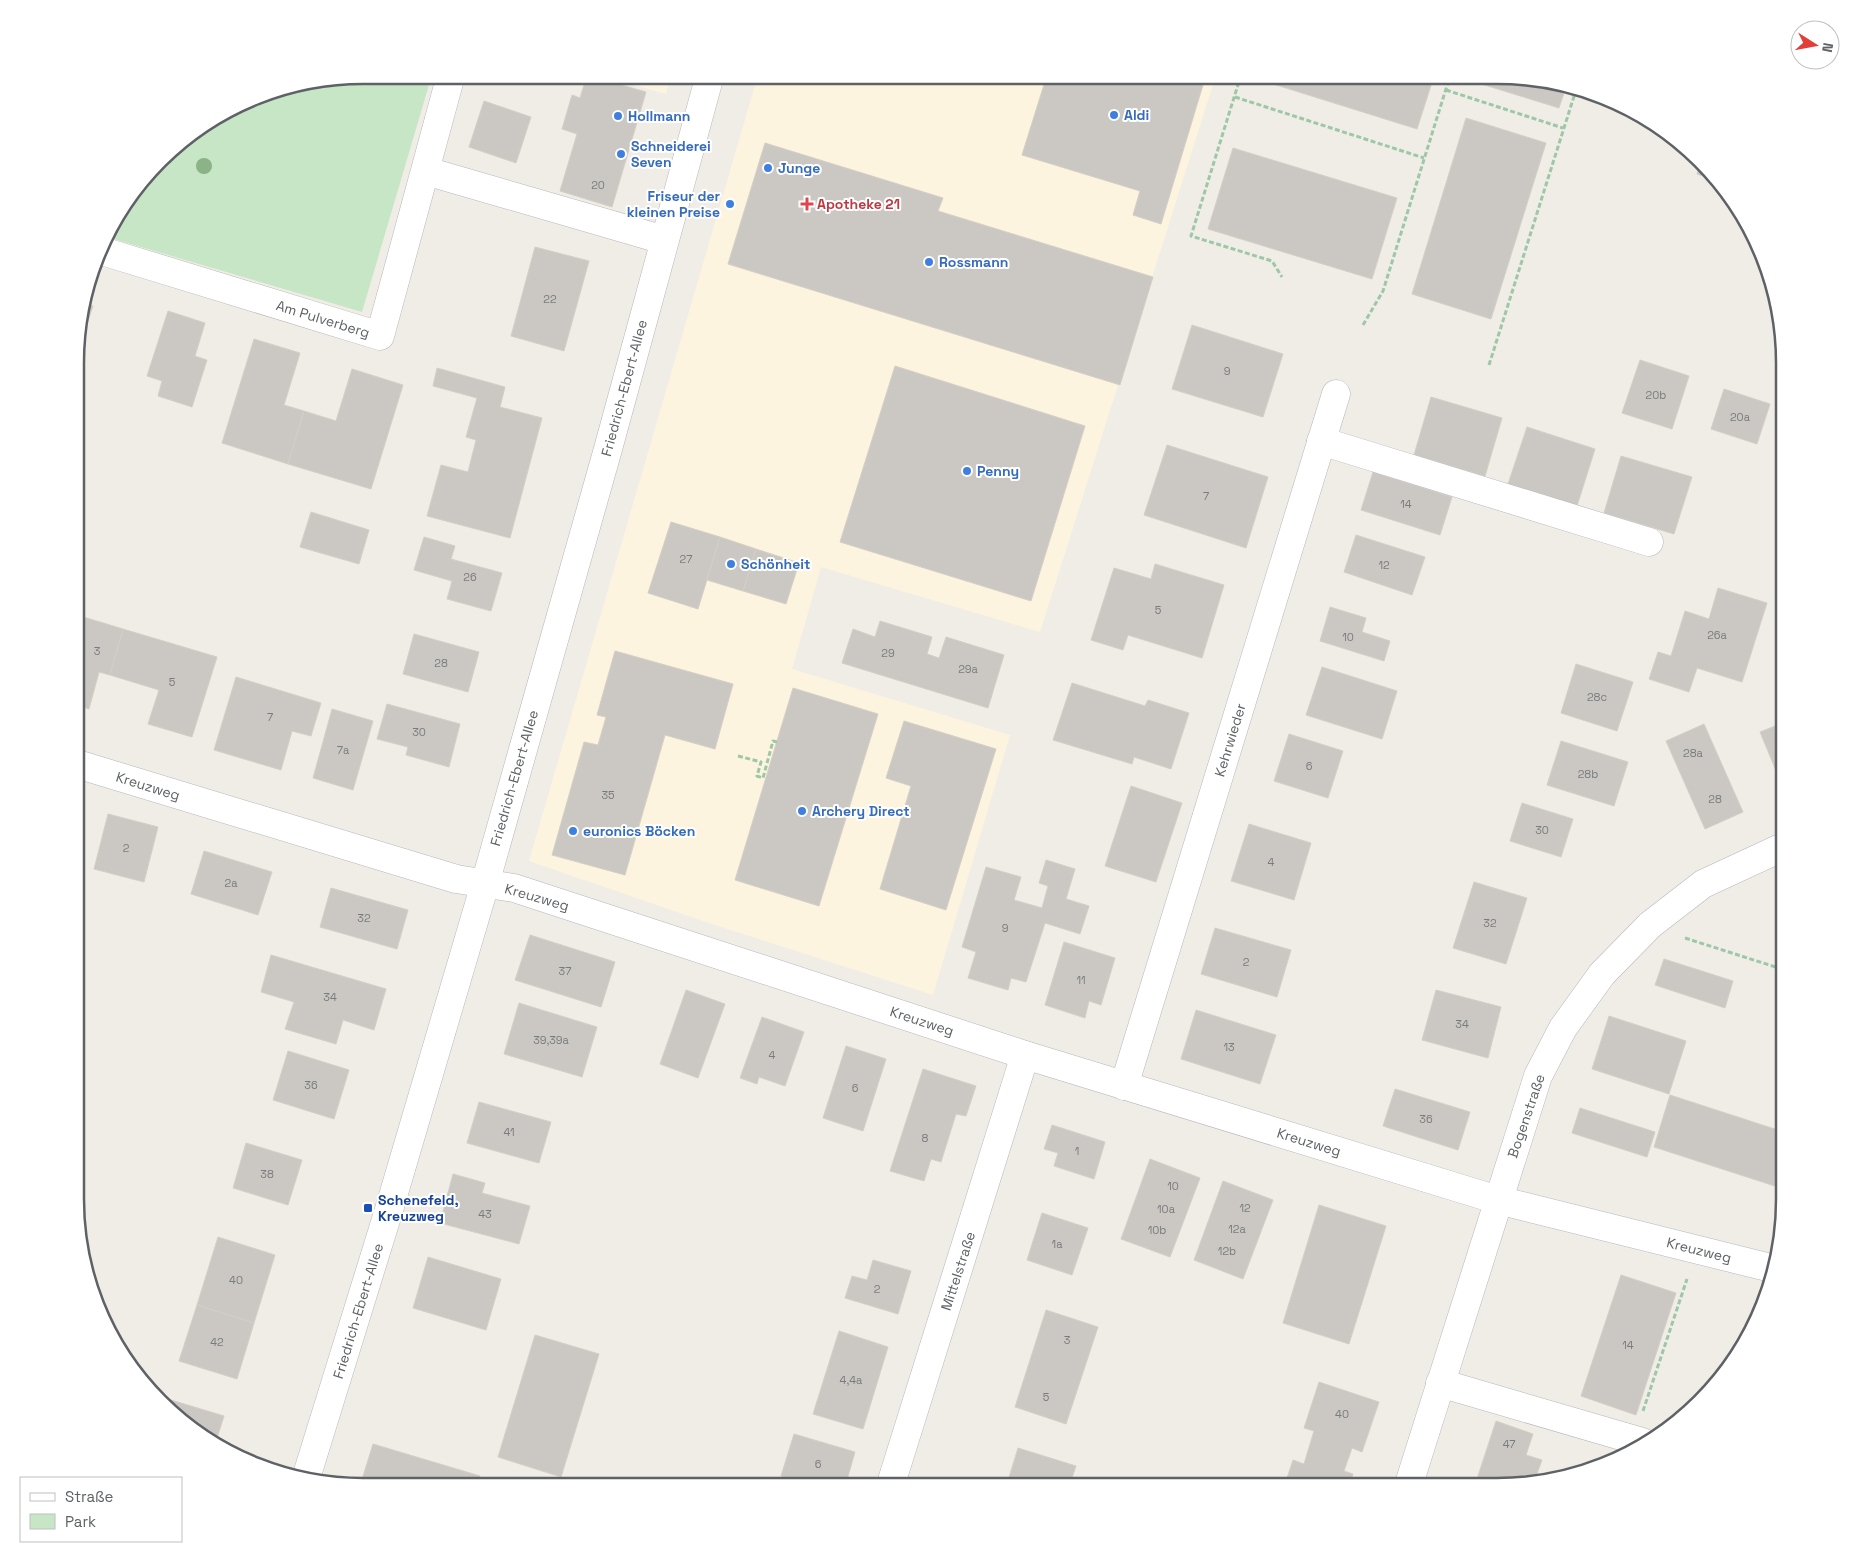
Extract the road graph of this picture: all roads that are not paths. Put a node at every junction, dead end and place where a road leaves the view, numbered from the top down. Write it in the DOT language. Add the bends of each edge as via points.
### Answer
graph roads {
  1 [pos="449,84"];
  2 [pos="707,84"];
  3 [pos="426,171"];
  4 [pos="664,240"];
  5 [pos="107,252"];
  6 [pos="1336,394"];
  7 [pos="1321,441"];
  8 [pos="1649,542"];
  9 [pos="84,766"];
  10 [pos="1776,850"];
  11 [pos="484,884"];
  12 [pos="1025,1055"];
  13 [pos="1124,1086"];
  14 [pos="1498,1200"];
  15 [pos="1768,1267"];
  16 [pos="1440,1383"];
  17 [pos="1638,1441"];
  18 [pos="308,1473"];
  19 [pos="893,1478"];
  20 [pos="1411,1478"];
  1 -- 3 [label="street, Am Pulverberg"];
  2 -- 4 [label="street, Friedrich-Ebert-Allee"];
  3 -- 4 [label="street"];
  3 -- 5 [label="street, Am Pulverberg" via="380,336"];
  4 -- 11 [label="street, Friedrich-Ebert-Allee"];
  6 -- 7 [label="street, Kehrwieder"];
  7 -- 8 [label="street"];
  7 -- 13 [label="street, Kehrwieder"];
  9 -- 11 [label="street, Kreuzweg" via="456,879"];
  10 -- 14 [label="street, Bogenstraße" via="1703,884 1650,925 1602,974 1563,1028 1538,1076"];
  11 -- 12 [label="street, Kreuzweg" via="514,888"];
  11 -- 18 [label="street, Friedrich-Ebert-Allee"];
  12 -- 13 [label="street, Kreuzweg"];
  12 -- 19 [label="street, Mittelstraße"];
  13 -- 14 [label="street, Kreuzweg"];
  14 -- 15 [label="street, Kreuzweg"];
  14 -- 16 [label="street, Bogenstraße"];
  16 -- 17 [label="street"];
  16 -- 20 [label="street, Bogenstraße"];
}
